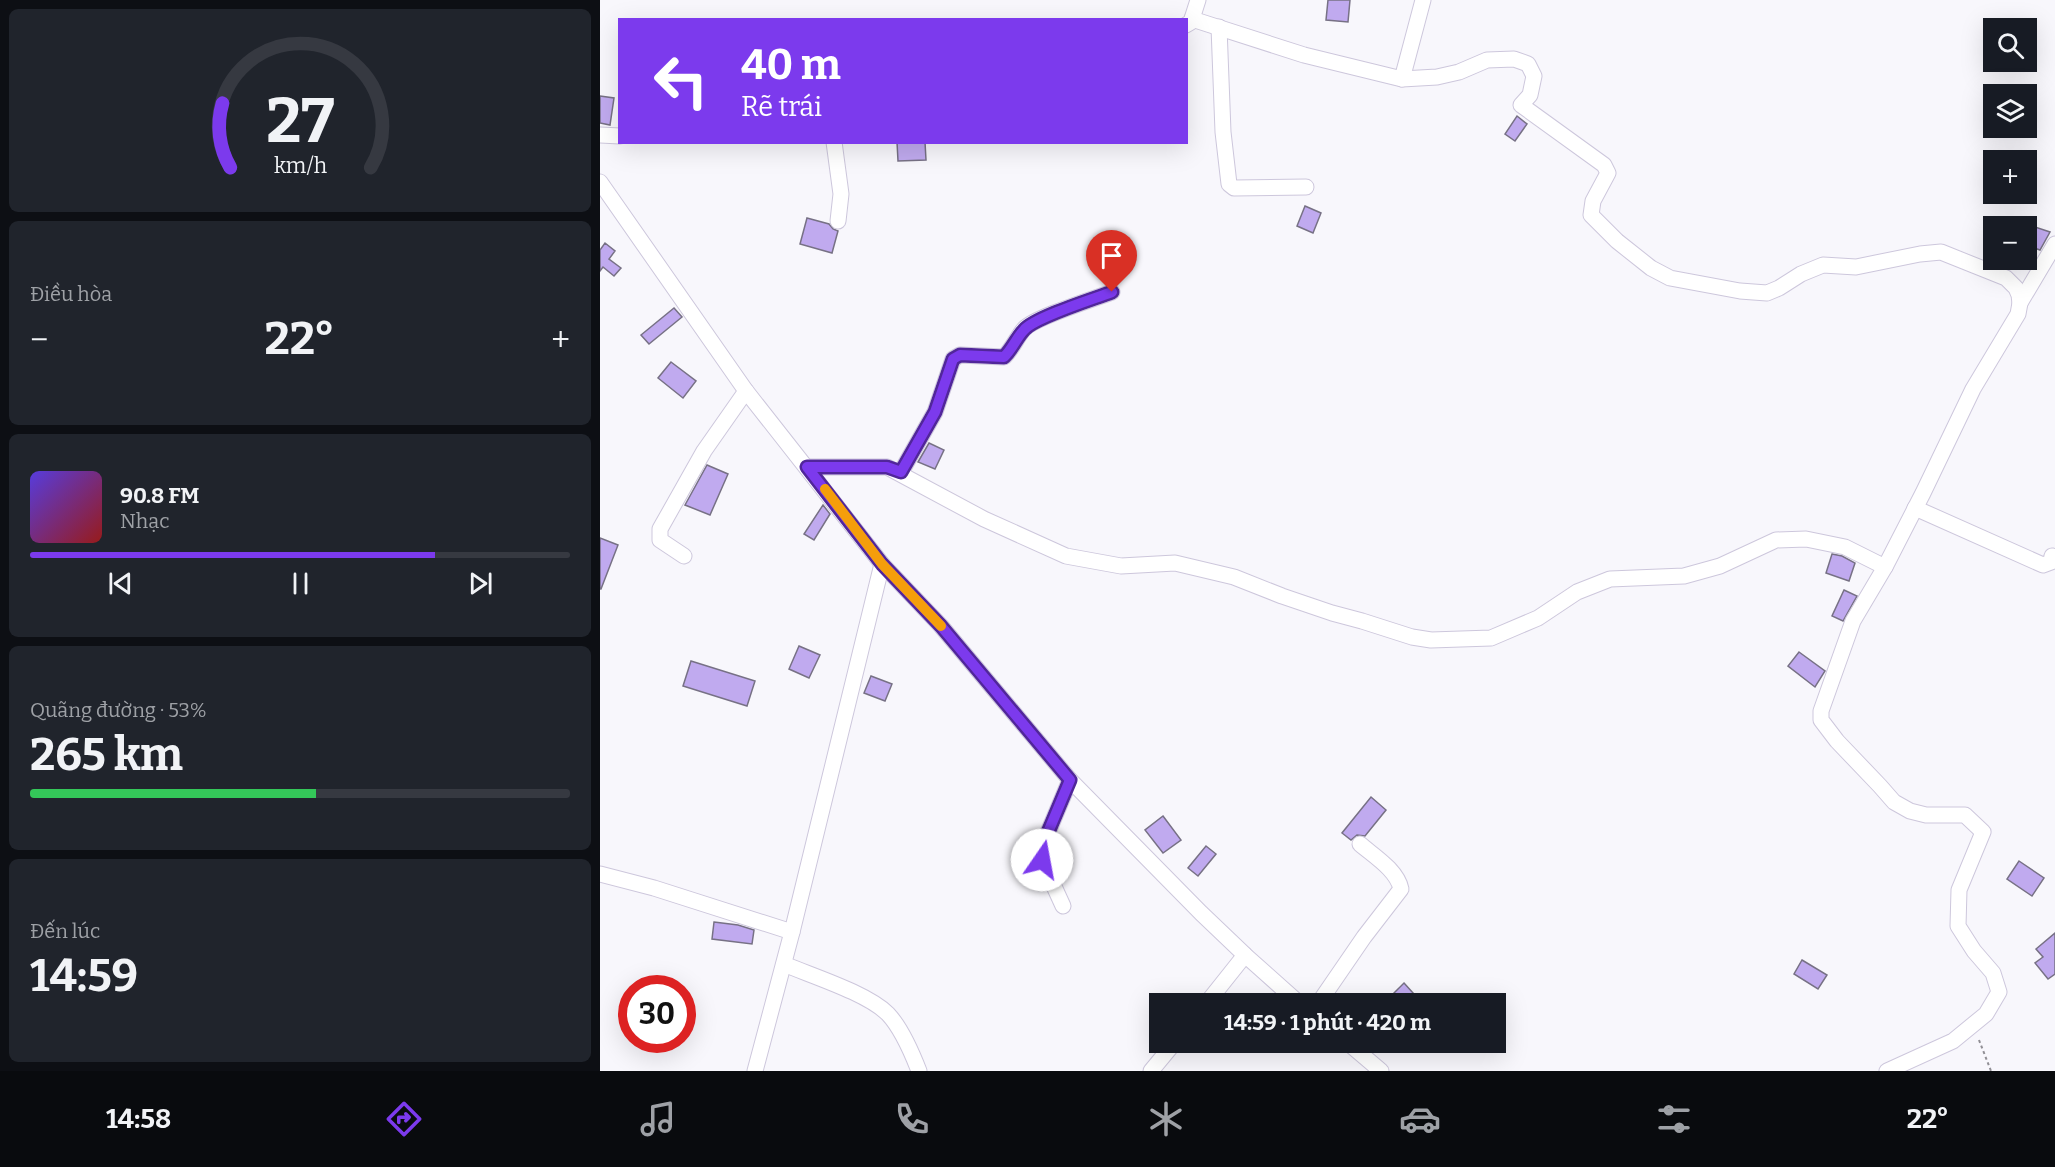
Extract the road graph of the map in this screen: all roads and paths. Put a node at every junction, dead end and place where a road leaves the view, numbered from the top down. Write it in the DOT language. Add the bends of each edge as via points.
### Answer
graph roads {
  1 [pos="1198,0"];
  2 [pos="1423,0"];
  3 [pos="1189,22"];
  4 [pos="1219,27"];
  5 [pos="1402,79"];
  6 [pos="600,135"];
  7 [pos="618,136"];
  8 [pos="834,144"];
  9 [pos="600,182"];
  10 [pos="1306,187"];
  11 [pos="838,221"];
  12 [pos="2055,244"];
  13 [pos="1112,292"];
  14 [pos="2020,303"];
  15 [pos="746,391"];
  16 [pos="807,467"];
  17 [pos="901,472"];
  18 [pos="1915,508"];
  19 [pos="684,556"];
  20 [pos="2052,556"];
  21 [pos="882,564"];
  22 [pos="1885,567"];
  23 [pos="1070,780"];
  24 [pos="1360,844"];
  25 [pos="600,874"];
  26 [pos="1063,906"];
  27 [pos="792,932"];
  28 [pos="1245,955"];
  29 [pos="784,964"];
  30 [pos="1215,993"];
  31 [pos="1288,993"];
  32 [pos="1326,993"];
  33 [pos="1970,1028"];
  34 [pos="1166,1053"];
  35 [pos="1360,1053"];
  36 [pos="755,1071"];
  37 [pos="919,1071"];
  38 [pos="1151,1071"];
  39 [pos="1381,1071"];
  40 [pos="1887,1071"];
  41 [pos="1990,1071"];
  1 -- 3 [label="street"];
  2 -- 5 [label="street"];
  3 -- 4 [label="street"];
  4 -- 5 [label="street" via="1304,55"];
  4 -- 10 [label="street" via="1229,184 1234,188"];
  5 -- 14 [label="street" via="1437,77 1487,60 1514,59 1528,64 1534,76 1530,95 1521,105 1604,165 1608,173 1593,201 1591,215 1617,241 1670,278 1767,293 1823,265 1856,267 1941,252 2006,278 2016,288"];
  6 -- 7 [label="street"];
  8 -- 11 [label="street" via="841,194"];
  9 -- 15 [label="street"];
  12 -- 14 [label="street"];
  13 -- 17 [label="street" via="1038,320 1024,329 1004,357 960,355 953,359 935,412"];
  14 -- 18 [label="street" via="2018,314 1973,389"];
  15 -- 16 [label="street"];
  15 -- 19 [label="street" via="707,444 660,529 660,540"];
  16 -- 17 [label="street" via="887,467"];
  16 -- 21 [label="street"];
  17 -- 22 [label="street" via="984,519 1066,556 1121,566 1175,563 1234,577 1332,613 1431,640 1491,638 1538,618 1577,592 1610,579 1684,576 1720,567 1776,540 1806,539 1845,547"];
  18 -- 20 [label="street" via="2043,564 2051,562"];
  18 -- 22 [label="street"];
  21 -- 23 [label="street" via="941,626"];
  21 -- 27 [label="street"];
  22 -- 33 [label="street" via="1853,621 1821,720 1894,802 1926,815 1962,813 1983,832 1959,890 1958,926 1993,973 1999,992 1986,1014"];
  23 -- 26 [label="street" via="1041,849 1042,860"];
  23 -- 28 [label="street"];
  24 -- 32 [label="street" via="1394,874 1401,889"];
  25 -- 27 [label="street"];
  27 -- 29 [label="street"];
  28 -- 30 [label="street"];
  28 -- 31 [label="street"];
  29 -- 36 [label="street"];
  29 -- 37 [label="street" via="860,996 882,1010 894,1022"];
  33 -- 40 [label="street" via="1953,1041"];
  33 -- 41 [label="path" via="1981,1043"];
  34 -- 38 [label="street"];
  35 -- 39 [label="street"];
}
